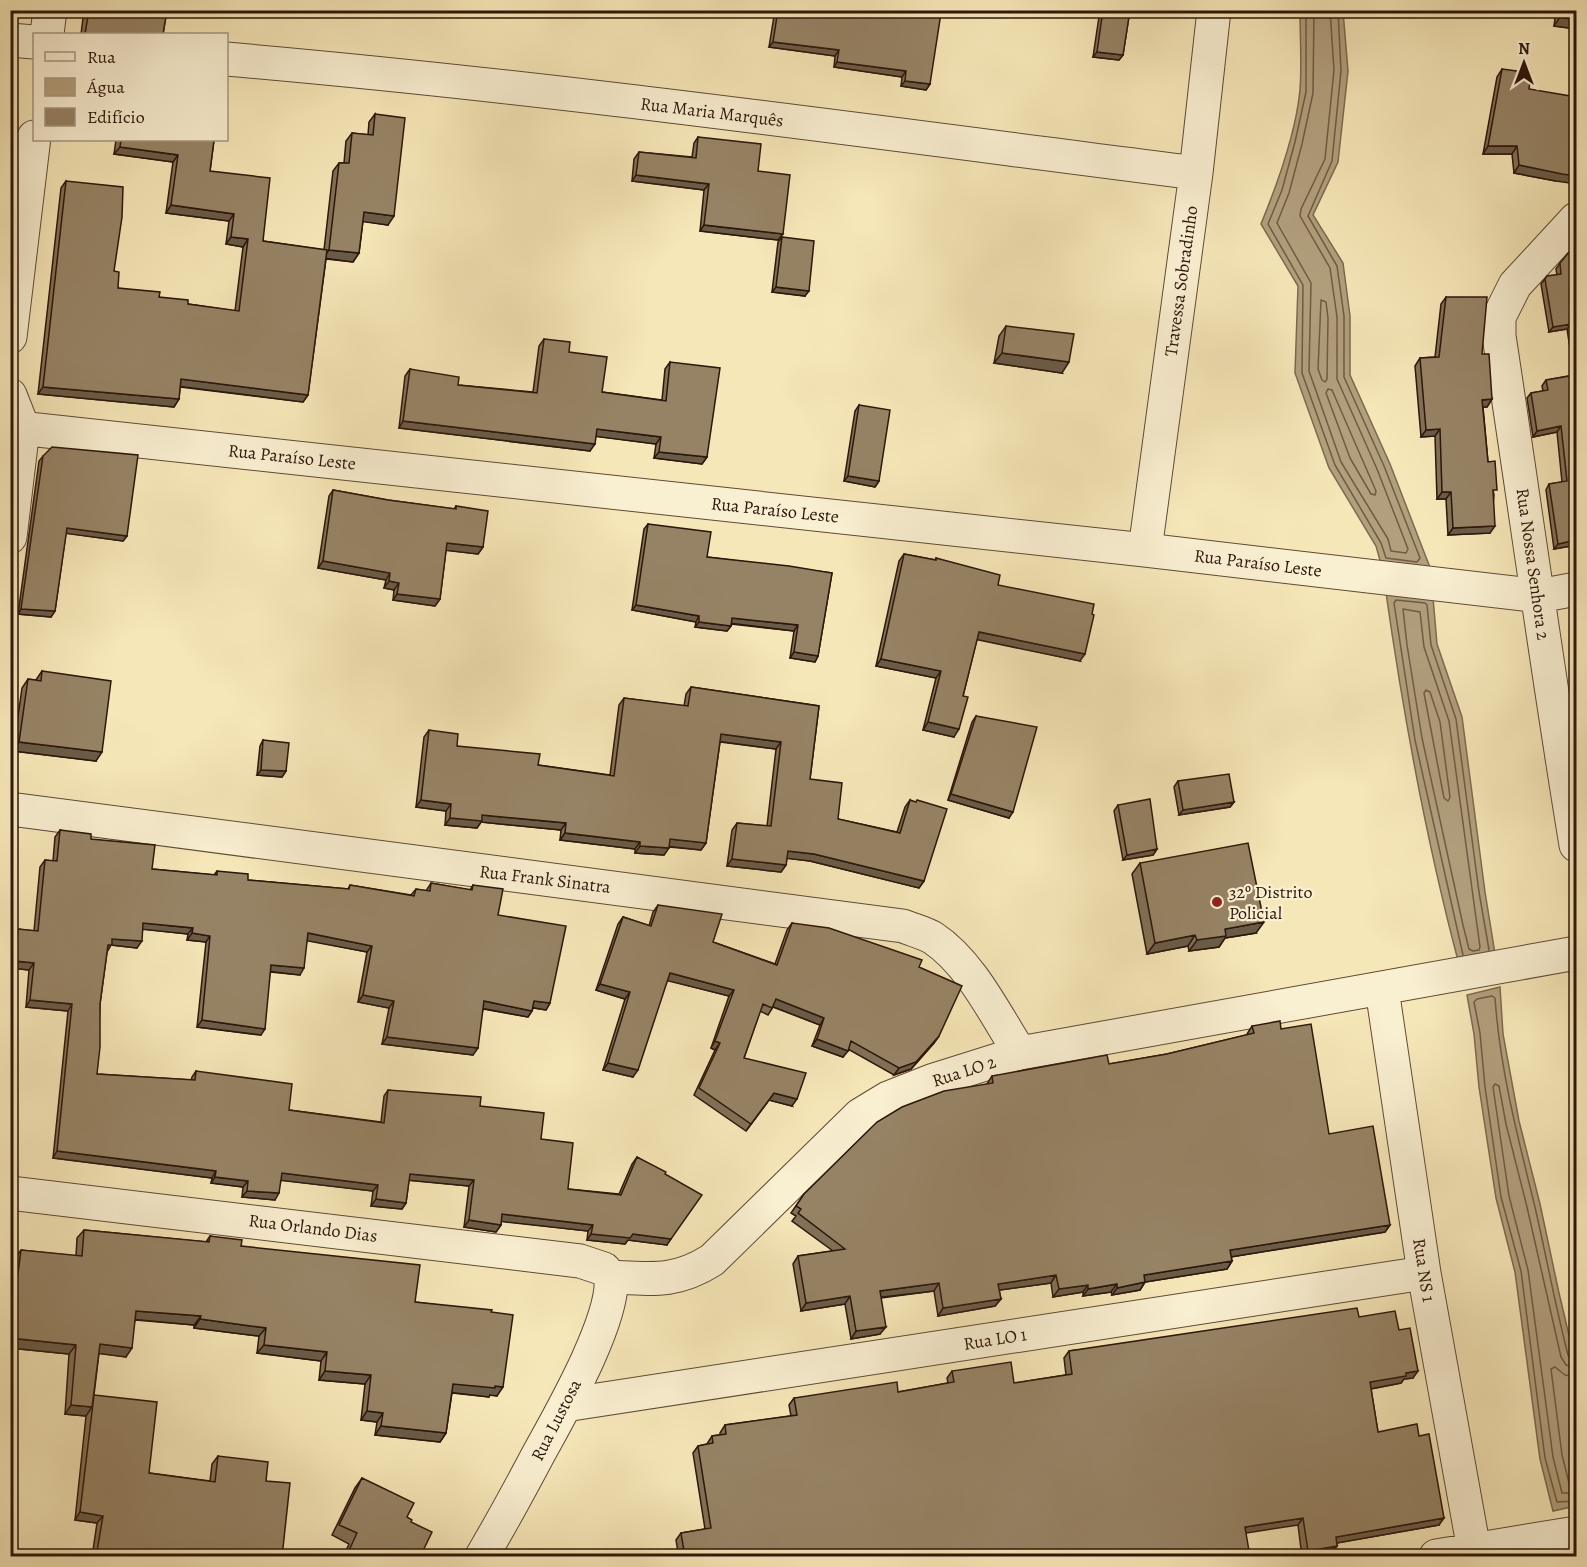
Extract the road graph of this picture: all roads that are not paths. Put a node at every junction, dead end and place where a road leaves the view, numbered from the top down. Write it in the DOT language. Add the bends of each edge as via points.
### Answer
graph roads {
  1 [pos="51,10"];
  2 [pos="1214,10"];
  3 [pos="47,33"];
  4 [pos="10,40"];
  5 [pos="33,42"];
  6 [pos="228,59"];
  7 [pos="34,141"];
  8 [pos="1196,173"];
  9 [pos="1576,219"];
  10 [pos="10,337"];
  11 [pos="10,395"];
  12 [pos="16,428"];
  13 [pos="10,537"];
  14 [pos="1145,550"];
  15 [pos="1576,589"];
  16 [pos="1539,596"];
  17 [pos="10,809"];
  18 [pos="1576,845"];
  19 [pos="1576,953"];
  20 [pos="1382,989"];
  21 [pos="1020,1053"];
  22 [pos="10,1193"];
  23 [pos="1424,1273"];
  24 [pos="611,1277"];
  25 [pos="565,1405"];
  26 [pos="1576,1533"];
  27 [pos="1474,1550"];
  28 [pos="482,1557"];
  29 [pos="1436,1557"];
  1 -- 3 [label="street"];
  2 -- 8 [label="street, Travessa Sobradinho"];
  4 -- 5 [label="street"];
  6 -- 8 [label="street, Rua Maria Marquês" via="596,97"];
  7 -- 10 [label="street"];
  8 -- 14 [label="street, Travessa Sobradinho"];
  9 -- 16 [label="street, Rua Nossa Senhora 2" via="1515,285 1499,317"];
  11 -- 12 [label="street"];
  12 -- 13 [label="street"];
  12 -- 14 [label="street, Rua Paraíso Leste"];
  14 -- 16 [label="street, Rua Paraíso Leste"];
  15 -- 16 [label="street, Rua Paraíso Leste"];
  16 -- 18 [label="street, Rua Nossa Senhora 2" via="1551,699"];
  17 -- 21 [label="street, Rua Frank Sinatra" via="903,926 932,938 953,955 972,977"];
  19 -- 20 [label="street, Rua LO 2"];
  20 -- 21 [label="street, Rua LO 2"];
  20 -- 23 [label="street, Rua NS 1"];
  21 -- 24 [label="street, Rua LO 2" via="931,1081 888,1098 860,1115 712,1260 696,1270 660,1279"];
  22 -- 24 [label="street, Rua Orlando Dias" via="580,1261 604,1269"];
  23 -- 25 [label="street, Rua LO 1"];
  23 -- 27 [label="street, Rua NS 1"];
  24 -- 25 [label="street, Rua Lustosa" via="610,1299"];
  25 -- 28 [label="street, Rua Lustosa"];
  26 -- 27 [label="street"];
  27 -- 29 [label="street"];
}
